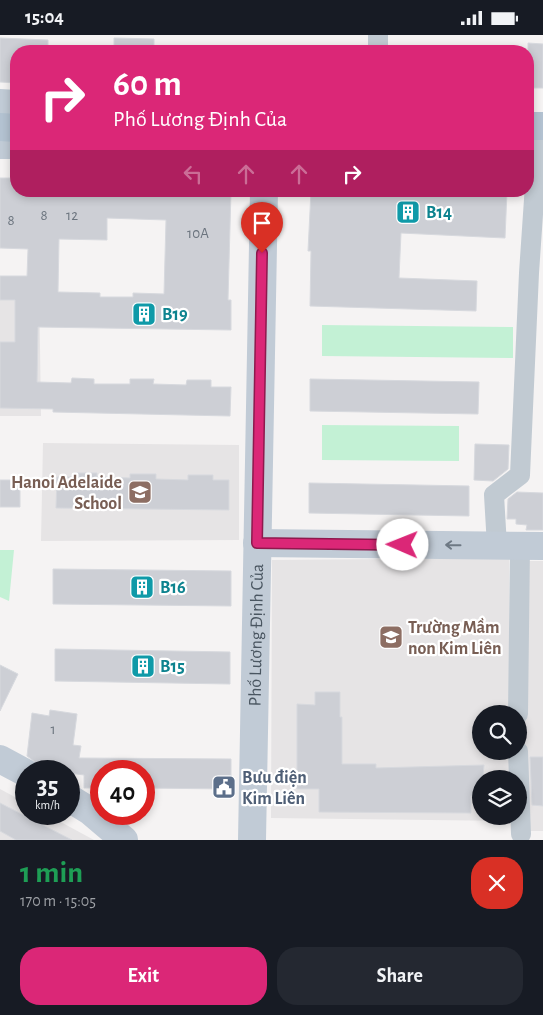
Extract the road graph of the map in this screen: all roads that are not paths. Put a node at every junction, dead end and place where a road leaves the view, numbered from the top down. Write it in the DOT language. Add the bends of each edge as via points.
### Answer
graph roads {
  1 [pos="536,126"];
  2 [pos="534,170"];
  3 [pos="264,197"];
  4 [pos="533,197"];
  5 [pos="257,543"];
  6 [pos="520,546"];
  7 [pos="518,705"];
  8 [pos="0,759"];
  9 [pos="518,760"];
  10 [pos="15,767"];
  11 [pos="80,805"];
  12 [pos="521,834"];
  13 [pos="124,840"];
  14 [pos="252,840"];
  1 -- 2 [label="street"];
  3 -- 5 [label="street, Phố Lương Định Của"];
  4 -- 6 [label="street" via="520,475 494,495"];
  6 -- 5 [label="street, one-way"];
  5 -- 14 [label="street, Phố Lương Định Của"];
  6 -- 7 [label="street"];
  8 -- 10 [label="street"];
  9 -- 12 [label="street"];
  11 -- 13 [label="street"];
}
